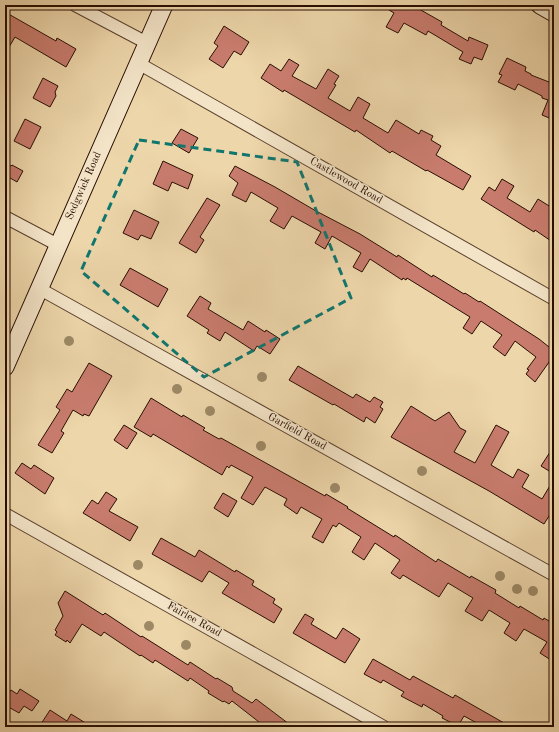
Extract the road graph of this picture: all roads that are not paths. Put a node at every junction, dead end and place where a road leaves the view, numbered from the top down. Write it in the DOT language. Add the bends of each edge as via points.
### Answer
graph roads {
  1 [pos="75,5"];
  2 [pos="164,5"];
  3 [pos="540,5"];
  4 [pos="554,13"];
  5 [pos="147,43"];
  6 [pos="138,63"];
  7 [pos="5,217"];
  8 [pos="58,245"];
  9 [pos="40,288"];
  10 [pos="554,300"];
  11 [pos="5,367"];
  12 [pos="5,514"];
  13 [pos="554,575"];
  14 [pos="384,727"];
  1 -- 5 [label="street"];
  2 -- 5 [label="main road, Sedgwick Road"];
  3 -- 4 [label="main road"];
  5 -- 6 [label="main road, Sedgwick Road"];
  6 -- 8 [label="main road, Sedgwick Road"];
  6 -- 10 [label="street, Castlewood Road"];
  7 -- 8 [label="street"];
  8 -- 9 [label="main road, Sedgwick Road"];
  9 -- 11 [label="main road, Sedgwick Road"];
  9 -- 13 [label="street, Garfield Road"];
  12 -- 14 [label="street, Fairlee Road"];
}
